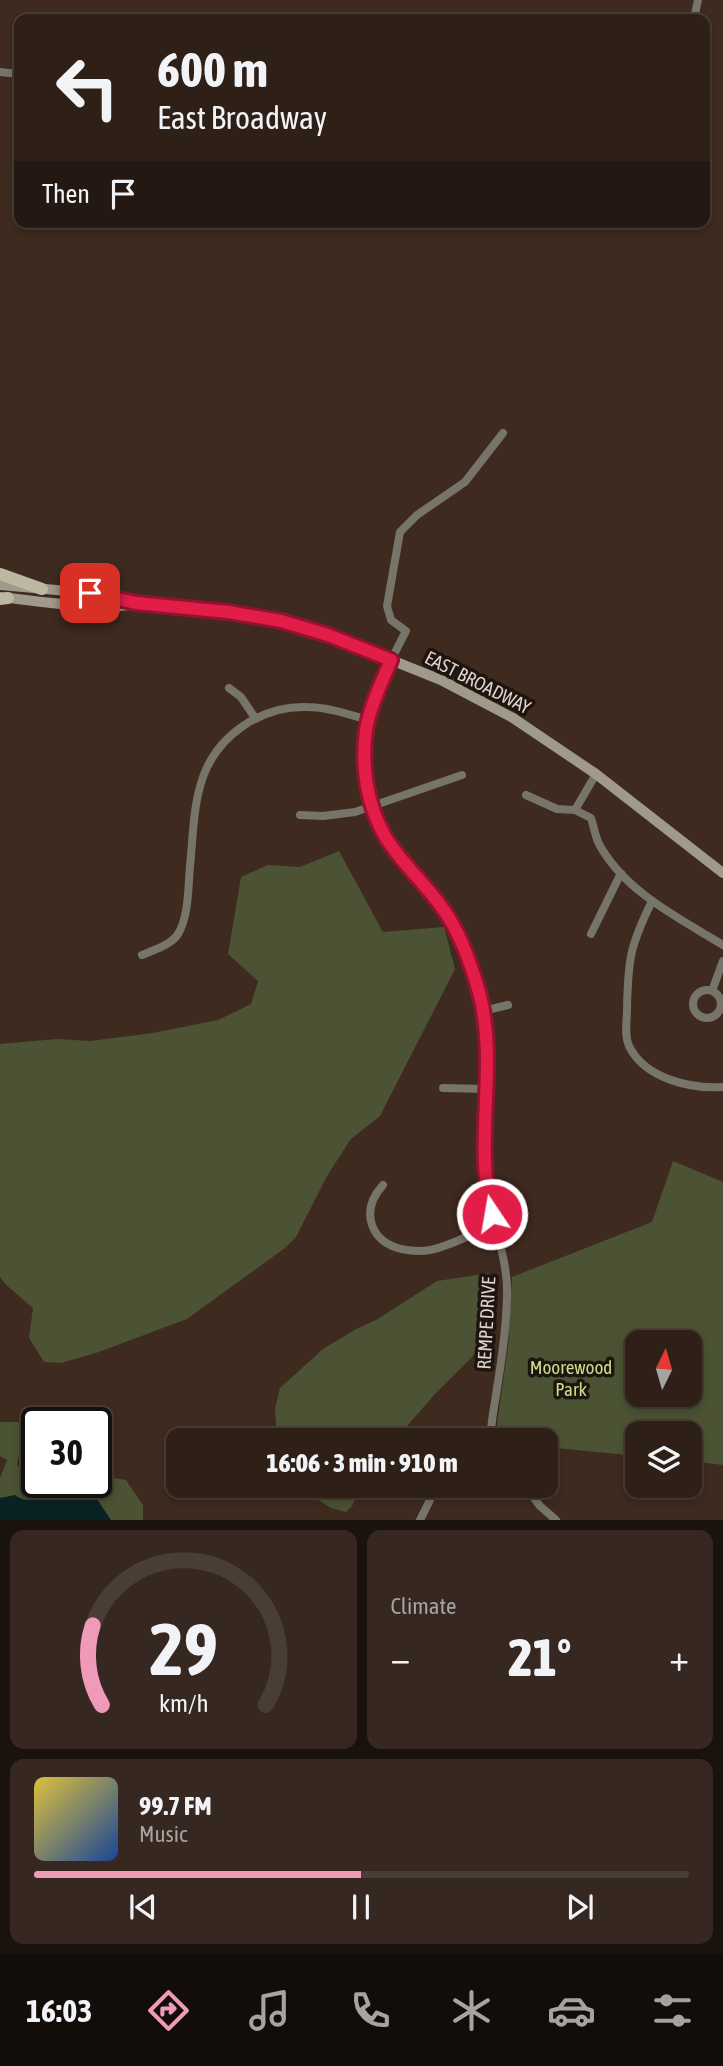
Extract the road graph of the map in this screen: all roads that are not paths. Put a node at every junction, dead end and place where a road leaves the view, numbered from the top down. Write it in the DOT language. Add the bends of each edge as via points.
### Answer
graph roads {
  1 [pos="503,433"];
  2 [pos="0,575"];
  3 [pos="0,584"];
  4 [pos="42,589"];
  5 [pos="3,598"];
  6 [pos="136,603"];
  7 [pos="391,660"];
  8 [pos="229,688"];
  9 [pos="255,718"];
  10 [pos="368,720"];
  11 [pos="596,774"];
  12 [pos="462,775"];
  13 [pos="526,794"];
  14 [pos="372,807"];
  15 [pos="575,810"];
  16 [pos="300,815"];
  17 [pos="621,873"];
  18 [pos="723,873"];
  19 [pos="652,901"];
  20 [pos="591,934"];
  21 [pos="723,945"];
  22 [pos="142,955"];
  23 [pos="723,961"];
  24 [pos="712,990"];
  25 [pos="508,1005"];
  26 [pos="483,1011"];
  27 [pos="723,1087"];
  28 [pos="443,1088"];
  29 [pos="487,1089"];
  30 [pos="383,1185"];
  31 [pos="495,1226"];
  32 [pos="492,1428"];
  33 [pos="431,1498"];
  34 [pos="534,1498"];
  35 [pos="420,1520"];
  36 [pos="556,1520"];
  1 -- 7 [label="street, REMPE DRIVE" via="465,482 400,532 387,606 391,620 406,631"];
  2 -- 4 [label="main road"];
  3 -- 4 [label="main road, EAST BROADWAY"];
  4 -- 6 [label="main road, EAST BROADWAY"];
  5 -- 6 [label="main road, EAST BROADWAY" via="87,605"];
  6 -- 7 [label="main road, EAST BROADWAY" via="281,621"];
  7 -- 10 [label="street, REMPE DRIVE"];
  7 -- 11 [label="main road, EAST BROADWAY" via="497,709"];
  8 -- 9 [label="street"];
  9 -- 10 [label="street" via="305,706"];
  9 -- 22 [label="street" via="223,743 203,776 181,927 173,940"];
  10 -- 14 [label="street, REMPE DRIVE" via="364,765"];
  11 -- 15 [label="street"];
  11 -- 18 [label="main road, EAST BROADWAY"];
  12 -- 14 [label="street"];
  13 -- 15 [label="street"];
  14 -- 16 [label="street" via="339,816"];
  14 -- 26 [label="street, REMPE DRIVE" via="386,838 446,912 468,960"];
  15 -- 17 [label="street" via="591,818 598,842"];
  17 -- 19 [label="street"];
  17 -- 20 [label="street"];
  19 -- 21 [label="street"];
  19 -- 27 [label="street" via="629,958 629,1046 642,1061 677,1083"];
  23 -- 24 [label="street"];
  25 -- 26 [label="street"];
  26 -- 29 [label="street, REMPE DRIVE"];
  28 -- 29 [label="street"];
  29 -- 31 [label="street, REMPE DRIVE" via="483,1166"];
  30 -- 31 [label="street" via="371,1205 372,1224 380,1237 396,1247 431,1250"];
  31 -- 32 [label="street, REMPE DRIVE" via="507,1300"];
  33 -- 35 [label="street"];
  34 -- 36 [label="street"];
}
